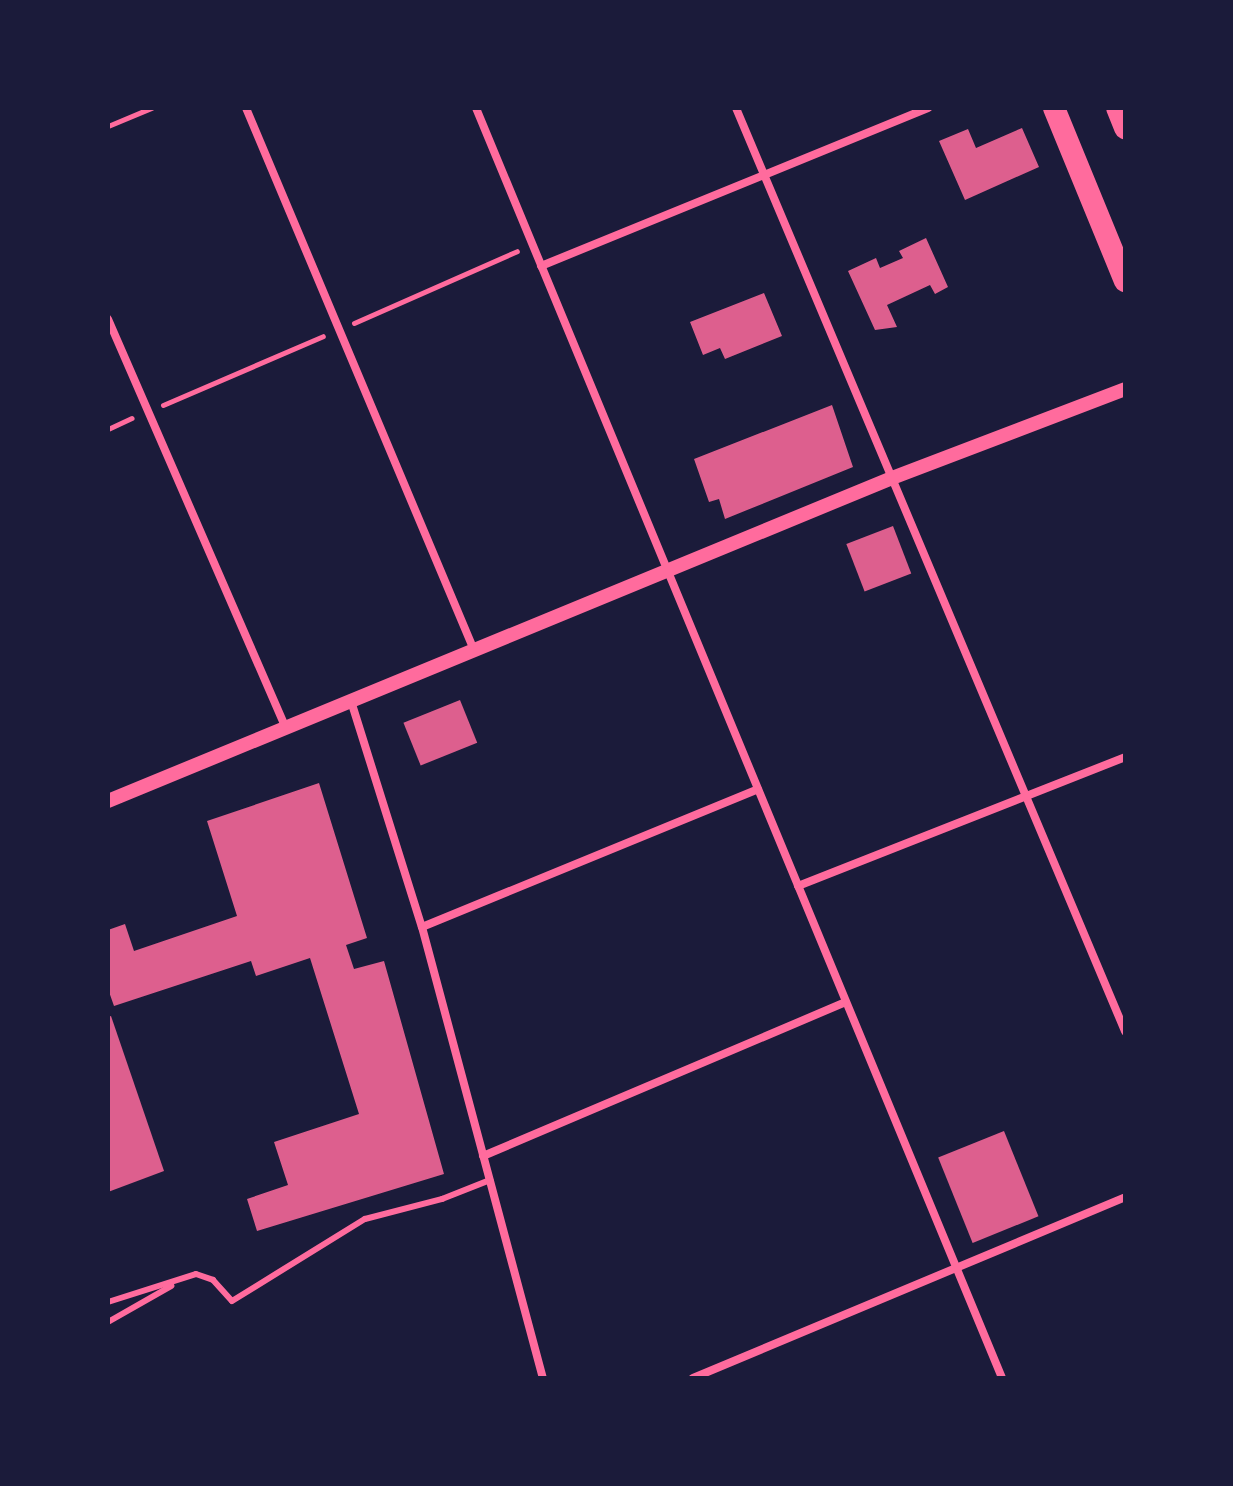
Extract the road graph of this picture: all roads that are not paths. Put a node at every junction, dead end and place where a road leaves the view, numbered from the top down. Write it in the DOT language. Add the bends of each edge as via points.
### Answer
graph roads {
  1 [pos="246,108"];
  2 [pos="476,108"];
  3 [pos="736,108"];
  4 [pos="928,108"];
  5 [pos="1054,108"];
  6 [pos="1117,108"];
  7 [pos="1125,128"];
  8 [pos="764,175"];
  9 [pos="541,266"];
  10 [pos="1125,281"];
  11 [pos="108,319"];
  12 [pos="1125,389"];
  13 [pos="892,478"];
  14 [pos="669,573"];
  15 [pos="474,650"];
  16 [pos="351,701"];
  17 [pos="285,727"];
  18 [pos="1125,757"];
  19 [pos="758,789"];
  20 [pos="1026,796"];
  21 [pos="108,801"];
  22 [pos="798,886"];
  23 [pos="422,927"];
  24 [pos="846,1002"];
  25 [pos="1125,1031"];
  26 [pos="483,1156"];
  27 [pos="490,1180"];
  28 [pos="1125,1197"];
  29 [pos="956,1268"];
  30 [pos="183,1278"];
  31 [pos="108,1302"];
  32 [pos="108,1322"];
  33 [pos="543,1378"];
  34 [pos="693,1378"];
  35 [pos="1002,1378"];
  1 -- 15 [label="street"];
  2 -- 9 [label="street"];
  3 -- 8 [label="street"];
  4 -- 8 [label="street"];
  5 -- 10 [label="highway"];
  6 -- 7 [label="highway"];
  8 -- 9 [label="street"];
  8 -- 13 [label="street"];
  9 -- 14 [label="street"];
  11 -- 17 [label="street"];
  12 -- 13 [label="street"];
  13 -- 14 [label="street"];
  13 -- 20 [label="street"];
  14 -- 15 [label="street"];
  14 -- 19 [label="street"];
  15 -- 16 [label="street"];
  16 -- 17 [label="street"];
  16 -- 23 [label="street"];
  17 -- 21 [label="street"];
  18 -- 20 [label="street"];
  19 -- 22 [label="street"];
  19 -- 23 [label="street"];
  20 -- 22 [label="street"];
  20 -- 25 [label="street"];
  22 -- 24 [label="street"];
  23 -- 26 [label="street"];
  24 -- 26 [label="street"];
  24 -- 29 [label="street"];
  26 -- 27 [label="street"];
  27 -- 30 [label="lane" via="343,1230 232,1301 205,1276"];
  27 -- 33 [label="street"];
  28 -- 29 [label="street"];
  29 -- 34 [label="street"];
  29 -- 35 [label="street"];
  30 -- 31 [label="lane"];
  30 -- 32 [label="lane"];
}
